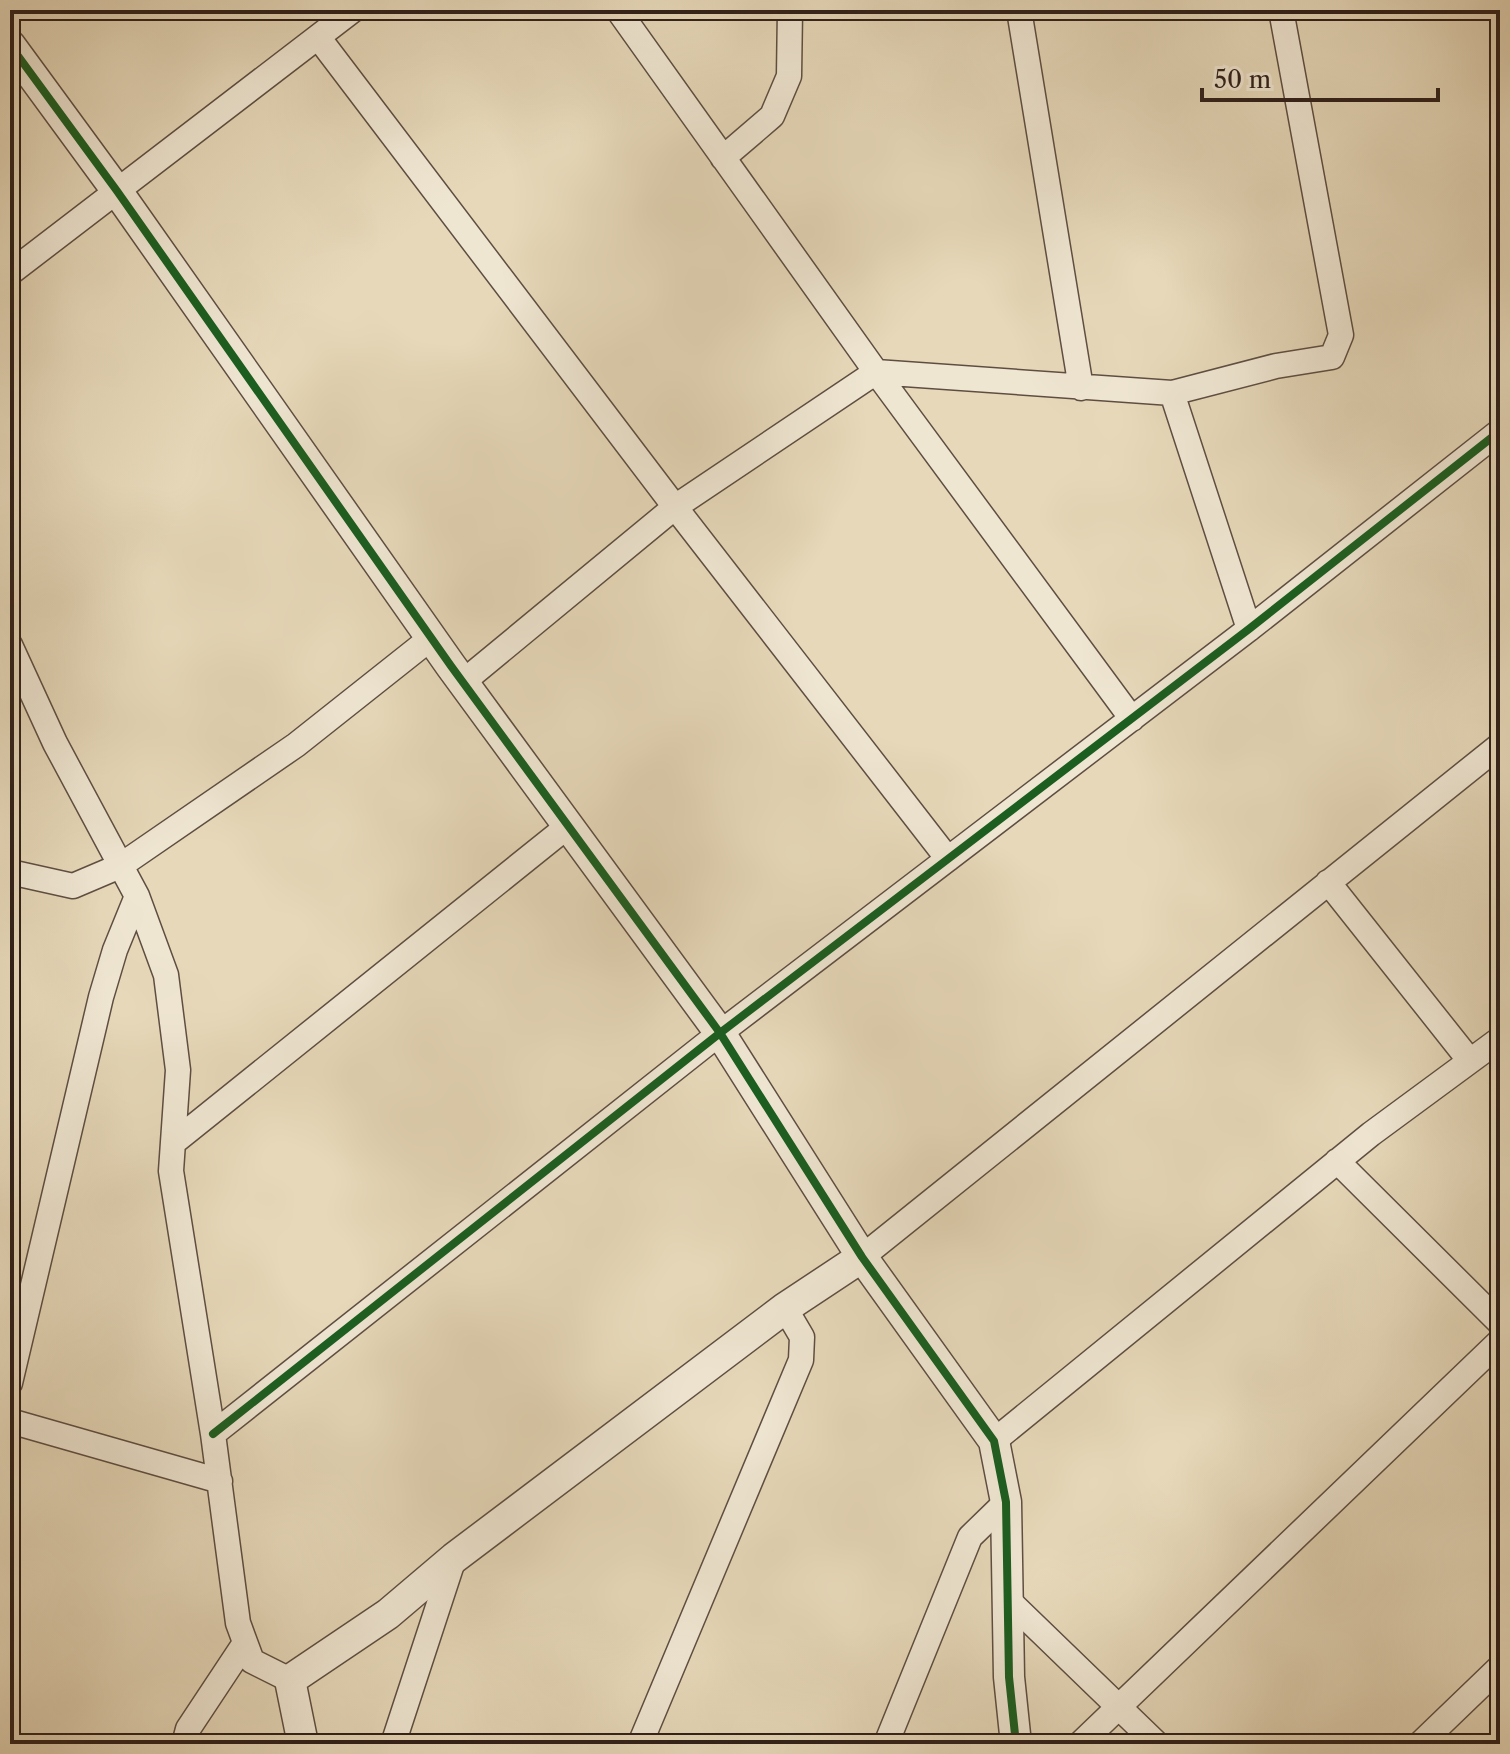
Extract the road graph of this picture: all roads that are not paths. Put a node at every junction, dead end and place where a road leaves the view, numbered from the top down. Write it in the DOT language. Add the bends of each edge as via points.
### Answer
graph roads {
  1 [pos="353,10"];
  2 [pos="618,10"];
  3 [pos="790,10"];
  4 [pos="1019,10"];
  5 [pos="1281,10"];
  6 [pos="318,37"];
  7 [pos="10,45"];
  8 [pos="723,158"];
  9 [pos="117,191"];
  10 [pos="10,273"];
  11 [pos="876,372"];
  12 [pos="1081,388"];
  13 [pos="1172,393"];
  14 [pos="1500,431"];
  15 [pos="675,507"];
  16 [pos="1249,629"];
  17 [pos="431,638"];
  18 [pos="10,645"];
  19 [pos="463,682"];
  20 [pos="1132,719"];
  21 [pos="1500,745"];
  22 [pos="568,826"];
  23 [pos="948,859"];
  24 [pos="120,866"];
  25 [pos="10,872"];
  26 [pos="1328,882"];
  27 [pos="137,896"];
  28 [pos="720,1033"];
  29 [pos="1500,1039"];
  30 [pos="1470,1061"];
  31 [pos="173,1143"];
  32 [pos="1337,1161"];
  33 [pos="862,1257"];
  34 [pos="785,1308"];
  35 [pos="1500,1323"];
  36 [pos="1500,1341"];
  37 [pos="10,1383"];
  38 [pos="10,1421"];
  39 [pos="213,1434"];
  40 [pos="994,1441"];
  41 [pos="220,1481"];
  42 [pos="1006,1502"];
  43 [pos="454,1558"];
  44 [pos="1008,1600"];
  45 [pos="245,1643"];
  46 [pos="1500,1667"];
  47 [pos="290,1680"];
  48 [pos="1120,1706"];
  49 [pos="184,1744"];
  50 [pos="303,1744"];
  51 [pos="393,1744"];
  52 [pos="640,1744"];
  53 [pos="886,1744"];
  54 [pos="1016,1744"];
  55 [pos="1080,1744"];
  56 [pos="1157,1744"];
  57 [pos="1420,1744"];
  1 -- 6 [label="street"];
  2 -- 8 [label="street"];
  3 -- 8 [label="street" via="789,76 772,116"];
  4 -- 12 [label="street"];
  5 -- 13 [label="street" via="1341,335 1332,357"];
  6 -- 9 [label="street"];
  6 -- 15 [label="street"];
  7 -- 9 [label="street"];
  8 -- 11 [label="street"];
  9 -- 10 [label="street"];
  9 -- 17 [label="street"];
  11 -- 12 [label="street"];
  11 -- 15 [label="street"];
  11 -- 20 [label="street"];
  12 -- 13 [label="street"];
  13 -- 16 [label="street"];
  14 -- 16 [label="street"];
  15 -- 19 [label="street"];
  15 -- 23 [label="street"];
  16 -- 20 [label="street"];
  17 -- 19 [label="street"];
  17 -- 24 [label="street" via="296,745"];
  18 -- 24 [label="street"];
  19 -- 22 [label="street"];
  20 -- 23 [label="street"];
  21 -- 26 [label="street"];
  22 -- 28 [label="street"];
  22 -- 31 [label="street"];
  23 -- 28 [label="street"];
  24 -- 25 [label="street" via="73,886"];
  24 -- 27 [label="street"];
  26 -- 30 [label="street"];
  26 -- 33 [label="street"];
  27 -- 31 [label="street" via="166,975 178,1070"];
  27 -- 37 [label="street" via="101,997"];
  28 -- 33 [label="street"];
  28 -- 39 [label="street"];
  29 -- 30 [label="street"];
  30 -- 32 [label="street"];
  31 -- 39 [label="street" via="171,1171"];
  32 -- 35 [label="street"];
  32 -- 40 [label="street"];
  33 -- 34 [label="street"];
  33 -- 40 [label="street"];
  34 -- 43 [label="street"];
  34 -- 52 [label="street" via="802,1337 801,1360"];
  36 -- 48 [label="street"];
  38 -- 41 [label="street"];
  39 -- 41 [label="street"];
  40 -- 42 [label="street"];
  41 -- 45 [label="street"];
  42 -- 44 [label="street"];
  42 -- 53 [label="street" via="970,1537"];
  43 -- 47 [label="street" via="388,1614"];
  43 -- 51 [label="street"];
  44 -- 48 [label="street"];
  44 -- 54 [label="street"];
  45 -- 47 [label="street" via="252,1661"];
  45 -- 49 [label="street" via="188,1729"];
  46 -- 57 [label="street"];
  47 -- 50 [label="street"];
  48 -- 55 [label="street"];
  48 -- 56 [label="street"];
}
